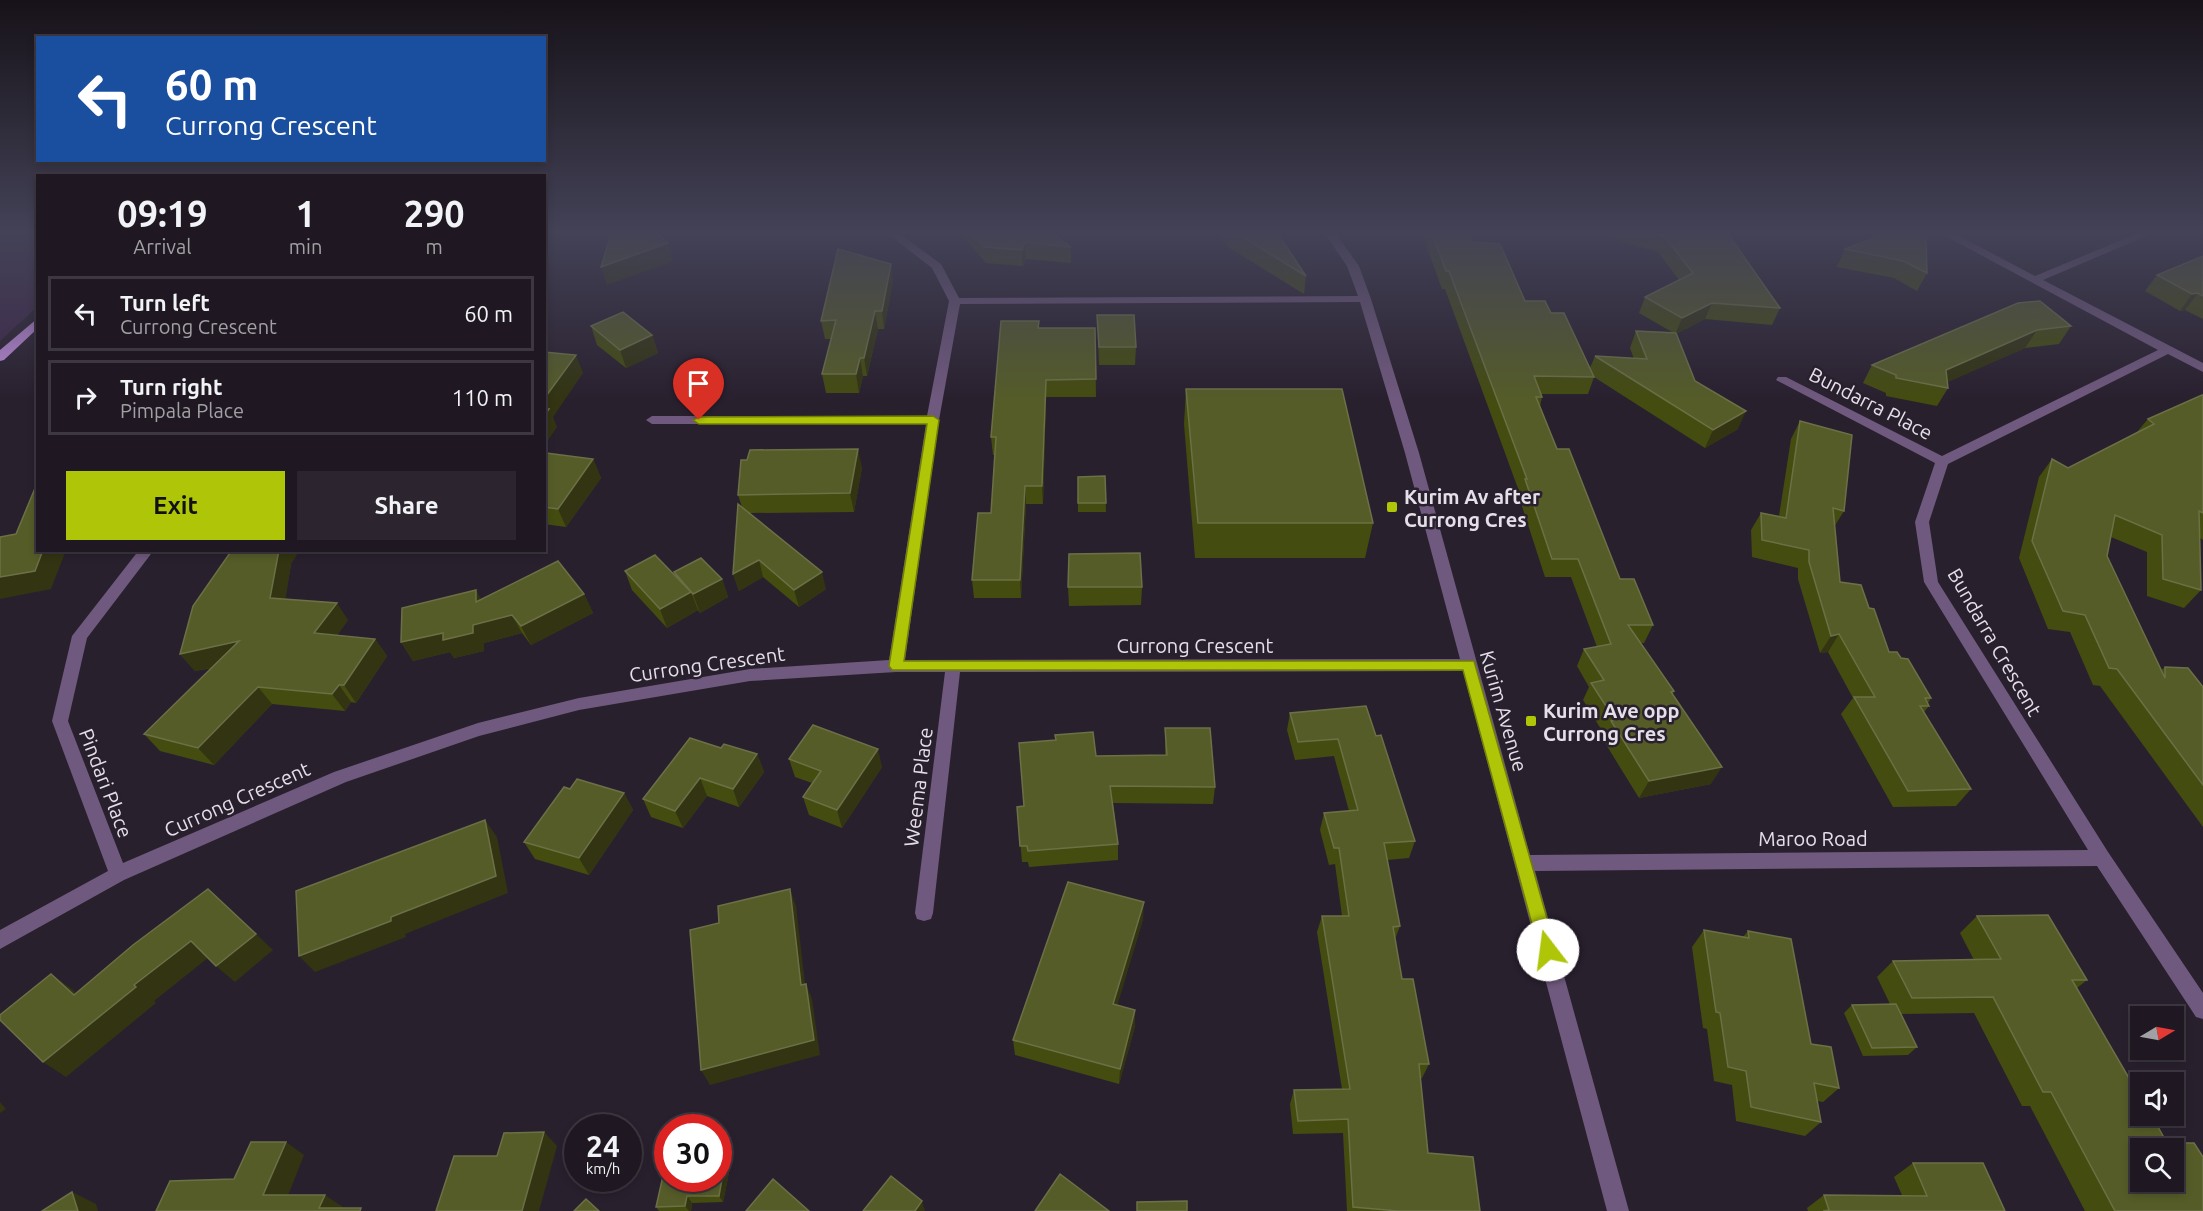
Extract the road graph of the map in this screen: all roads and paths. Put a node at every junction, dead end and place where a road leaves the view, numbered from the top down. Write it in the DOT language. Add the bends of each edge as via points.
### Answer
graph roads {
  1 [pos="948,288"];
  2 [pos="1361,288"];
  3 [pos="2052,288"];
  4 [pos="1365,298"];
  5 [pos="955,301"];
  6 [pos="36,323"];
  7 [pos="2167,350"];
  8 [pos="0,357"];
  9 [pos="2203,368"];
  10 [pos="1782,380"];
  11 [pos="652,420"];
  12 [pos="933,420"];
  13 [pos="1942,461"];
  14 [pos="145,552"];
  15 [pos="1469,665"];
  16 [pos="897,666"];
  17 [pos="953,667"];
  18 [pos="2102,858"];
  19 [pos="1524,863"];
  20 [pos="118,874"];
  21 [pos="924,913"];
  22 [pos="0,940"];
  23 [pos="2203,1010"];
  24 [pos="1618,1211"];
  1 -- 5 [label="street"];
  2 -- 4 [label="street, Kurim Avenue"];
  3 -- 7 [label="street"];
  4 -- 5 [label="street"];
  4 -- 15 [label="street, Kurim Avenue"];
  5 -- 12 [label="street"];
  6 -- 8 [label="main road"];
  7 -- 9 [label="street"];
  7 -- 13 [label="street"];
  10 -- 13 [label="street, Bundarra Place"];
  11 -- 12 [label="street"];
  12 -- 16 [label="street"];
  13 -- 18 [label="street, Bundarra Crescent" via="1922,522 1931,582"];
  14 -- 20 [label="street, Pindari Place" via="80,636 60,722"];
  15 -- 17 [label="street, Currong Crescent"];
  15 -- 19 [label="street, Kurim Avenue"];
  16 -- 17 [label="street, Currong Crescent"];
  16 -- 20 [label="street, Currong Crescent" via="750,675 579,704 489,727 340,777"];
  17 -- 21 [label="street, Weema Place"];
  18 -- 19 [label="street, Maroo Road"];
  18 -- 23 [label="street, Bundarra Crescent"];
  19 -- 24 [label="street, Kurim Avenue"];
  20 -- 22 [label="street, Currong Crescent"];
}
